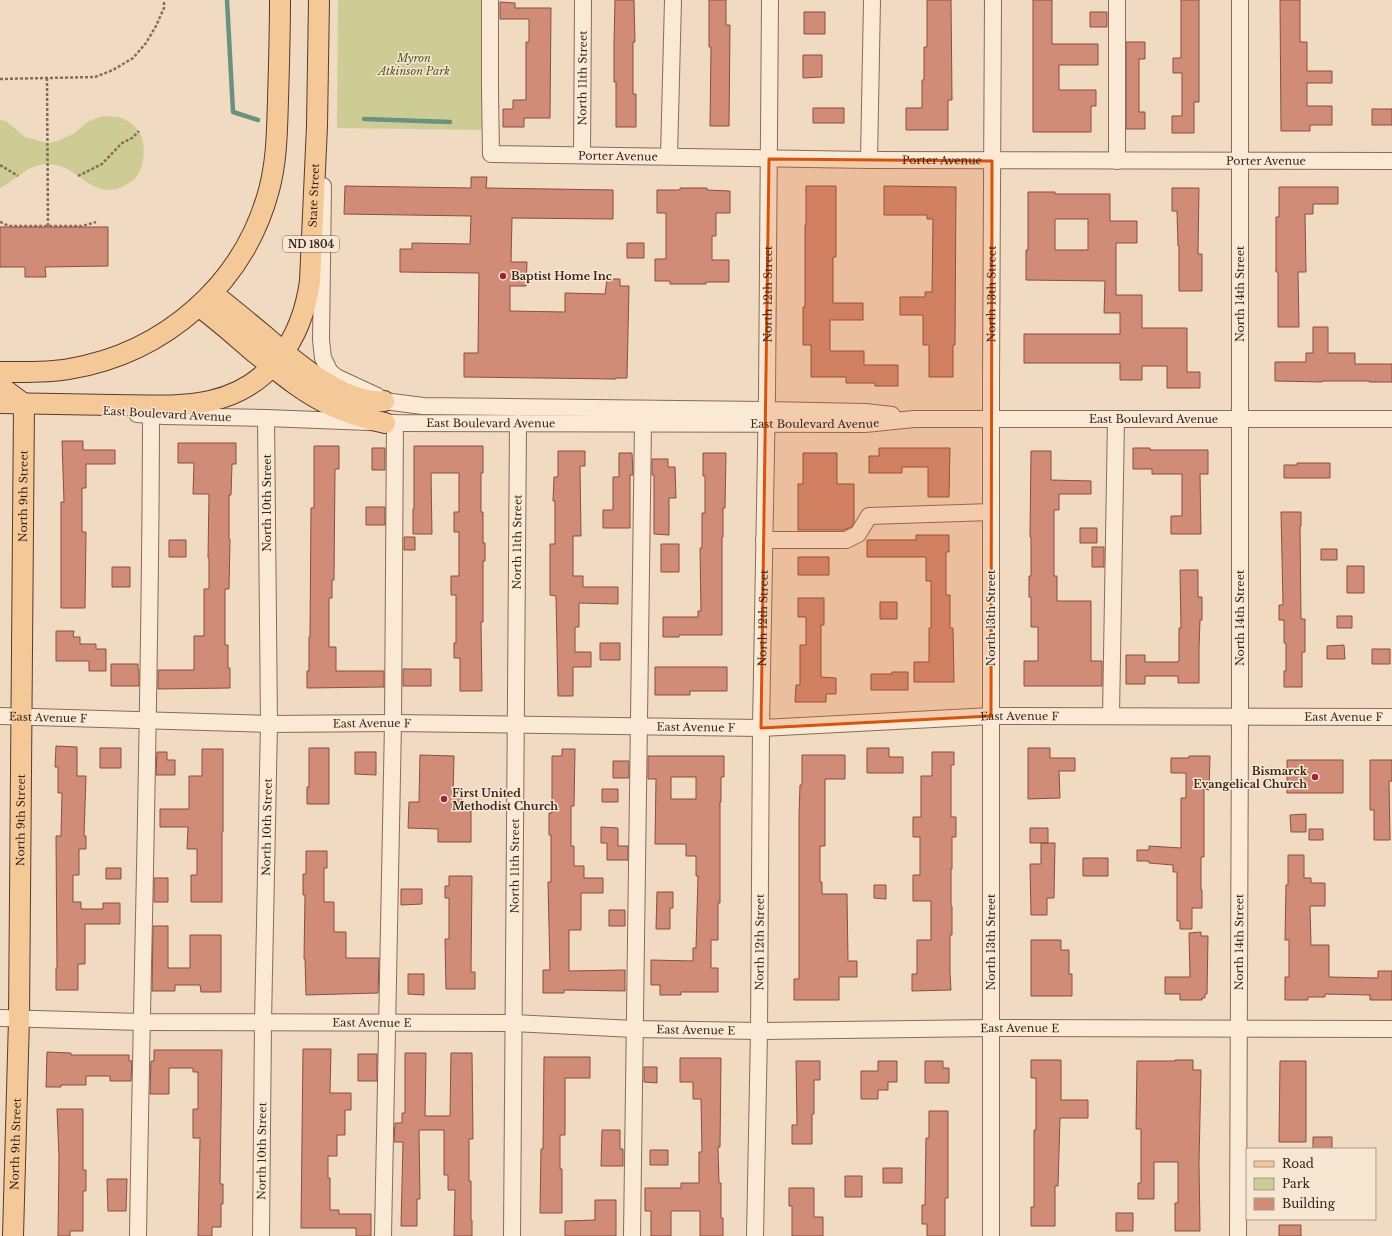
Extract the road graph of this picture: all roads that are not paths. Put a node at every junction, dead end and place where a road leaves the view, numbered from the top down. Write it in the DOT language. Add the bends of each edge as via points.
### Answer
graph roads {
  1 [pos="280,0"];
  2 [pos="319,0"];
  3 [pos="490,0"];
  4 [pos="583,0"];
  5 [pos="673,0"];
  6 [pos="770,0"];
  7 [pos="872,0"];
  8 [pos="992,0"];
  9 [pos="1117,0"];
  10 [pos="1240,0"];
  11 [pos="317,126"];
  12 [pos="582,155"];
  13 [pos="669,156"];
  14 [pos="769,159"];
  15 [pos="869,160"];
  16 [pos="992,161"];
  17 [pos="1117,161"];
  18 [pos="1240,161"];
  19 [pos="1392,161"];
  20 [pos="206,299"];
  21 [pos="278,359"];
  22 [pos="0,372"];
  23 [pos="0,386"];
  24 [pos="384,401"];
  25 [pos="0,404"];
  26 [pos="24,404"];
  27 [pos="171,405"];
  28 [pos="151,410"];
  29 [pos="766,417"];
  30 [pos="266,418"];
  31 [pos="1116,418"];
  32 [pos="1240,418"];
  33 [pos="991,419"];
  34 [pos="1392,420"];
  35 [pos="390,423"];
  36 [pos="643,423"];
  37 [pos="518,424"];
  38 [pos="991,512"];
  39 [pos="764,540"];
  40 [pos="0,716"];
  41 [pos="20,716"];
  42 [pos="991,716"];
  43 [pos="1111,716"];
  44 [pos="1240,717"];
  45 [pos="1392,717"];
  46 [pos="148,721"];
  47 [pos="393,723"];
  48 [pos="269,724"];
  49 [pos="515,725"];
  50 [pos="638,726"];
  51 [pos="761,728"];
  52 [pos="9,1018"];
  53 [pos="141,1022"];
  54 [pos="263,1022"];
  55 [pos="387,1022"];
  56 [pos="513,1024"];
  57 [pos="991,1028"];
  58 [pos="634,1029"];
  59 [pos="1238,1029"];
  60 [pos="1392,1029"];
  61 [pos="759,1031"];
  62 [pos="13,1236"];
  63 [pos="138,1236"];
  64 [pos="261,1236"];
  65 [pos="383,1236"];
  66 [pos="512,1236"];
  67 [pos="632,1236"];
  68 [pos="756,1236"];
  69 [pos="991,1236"];
  70 [pos="1238,1236"];
  1 -- 20 [label="main road" via="277,133 269,189 249,241 230,272"];
  2 -- 11 [label="main road, State Street / ND 1804"];
  3 -- 12 [label="street, Porter Avenue" via="491,154"];
  4 -- 12 [label="street, North 11th Street"];
  5 -- 13 [label="street"];
  6 -- 14 [label="street, North 12th Street"];
  7 -- 15 [label="street"];
  8 -- 16 [label="street, North 13th Street"];
  9 -- 17 [label="street"];
  10 -- 18 [label="street, North 14th Street"];
  11 -- 21 [label="main road, State Street / ND 1804" via="308,295 297,331"];
  11 -- 24 [label="street, East Boulevard Avenue" via="324,190 321,340 323,358 330,372"];
  12 -- 13 [label="street, Porter Avenue"];
  13 -- 14 [label="street, Porter Avenue"];
  14 -- 15 [label="street, Porter Avenue"];
  14 -- 29 [label="street, North 12th Street"];
  15 -- 16 [label="street, Porter Avenue"];
  16 -- 17 [label="street, Porter Avenue"];
  16 -- 33 [label="street, North 13th Street"];
  17 -- 18 [label="street, Porter Avenue"];
  18 -- 19 [label="street, Porter Avenue"];
  18 -- 32 [label="street, North 14th Street"];
  20 -- 21 [label="main road"];
  20 -- 22 [label="main road" via="182,321 156,338 115,357 68,369"];
  21 -- 24 [label="main road" via="312,373 340,390 367,400"];
  21 -- 27 [label="main road, State Street / ND 1804" via="264,374 246,387 221,398 196,404"];
  21 -- 35 [label="main road" via="301,388 354,415"];
  23 -- 26 [label="main road"];
  24 -- 29 [label="street, East Boulevard Avenue" via="423,406"];
  25 -- 26 [label="main road, East Boulevard Avenue / ND 1804"];
  26 -- 28 [label="main road, East Boulevard Avenue / ND 1804" via="69,404"];
  26 -- 41 [label="main road, North 9th Street"];
  27 -- 28 [label="main road, East Boulevard Avenue / ND 1804"];
  28 -- 30 [label="street, East Boulevard Avenue"];
  28 -- 46 [label="street"];
  29 -- 33 [label="street, East Boulevard Avenue" via="865,424 914,418"];
  29 -- 36 [label="street, East Boulevard Avenue"];
  29 -- 39 [label="street, North 12th Street"];
  30 -- 35 [label="street, East Boulevard Avenue"];
  30 -- 48 [label="street, North 10th Street"];
  31 -- 32 [label="street, East Boulevard Avenue"];
  31 -- 33 [label="street, East Boulevard Avenue"];
  31 -- 43 [label="street"];
  32 -- 34 [label="street, East Boulevard Avenue"];
  32 -- 44 [label="street, North 14th Street"];
  33 -- 38 [label="street, North 13th Street"];
  35 -- 37 [label="street, East Boulevard Avenue"];
  35 -- 47 [label="street"];
  36 -- 37 [label="street, East Boulevard Avenue"];
  36 -- 50 [label="street"];
  37 -- 49 [label="street, North 11th Street"];
  38 -- 39 [label="street" via="869,516 858,534 846,540"];
  38 -- 42 [label="street, North 13th Street"];
  39 -- 51 [label="street, North 12th Street"];
  40 -- 41 [label="street, East Avenue F"];
  41 -- 46 [label="street, East Avenue F"];
  41 -- 52 [label="main road, North 9th Street"];
  42 -- 43 [label="street, East Avenue F"];
  42 -- 51 [label="street, East Avenue F"];
  42 -- 57 [label="street, North 13th Street"];
  43 -- 44 [label="street, East Avenue F"];
  44 -- 45 [label="street, East Avenue F"];
  44 -- 59 [label="street, North 14th Street"];
  46 -- 48 [label="street, East Avenue F"];
  46 -- 53 [label="street"];
  47 -- 48 [label="street, East Avenue F"];
  47 -- 49 [label="street, East Avenue F"];
  47 -- 55 [label="street"];
  48 -- 54 [label="street, North 10th Street"];
  49 -- 50 [label="street, East Avenue F"];
  49 -- 56 [label="street, North 11th Street"];
  50 -- 51 [label="street, East Avenue F"];
  50 -- 58 [label="street"];
  51 -- 61 [label="street, North 12th Street"];
  52 -- 53 [label="street, East Avenue E"];
  52 -- 62 [label="main road, North 9th Street"];
  53 -- 54 [label="street, East Avenue E"];
  53 -- 63 [label="street"];
  54 -- 55 [label="street, East Avenue E"];
  54 -- 64 [label="street, North 10th Street"];
  55 -- 56 [label="street, East Avenue E"];
  55 -- 65 [label="street"];
  56 -- 58 [label="street, East Avenue E"];
  56 -- 66 [label="street, North 11th Street"];
  57 -- 59 [label="street, East Avenue E"];
  57 -- 61 [label="street, East Avenue E"];
  57 -- 69 [label="street, North 13th Street"];
  58 -- 61 [label="street, East Avenue E"];
  58 -- 67 [label="street"];
  59 -- 60 [label="street, East Avenue E"];
  59 -- 70 [label="street, North 14th Street"];
  61 -- 68 [label="street, North 12th Street"];
}
